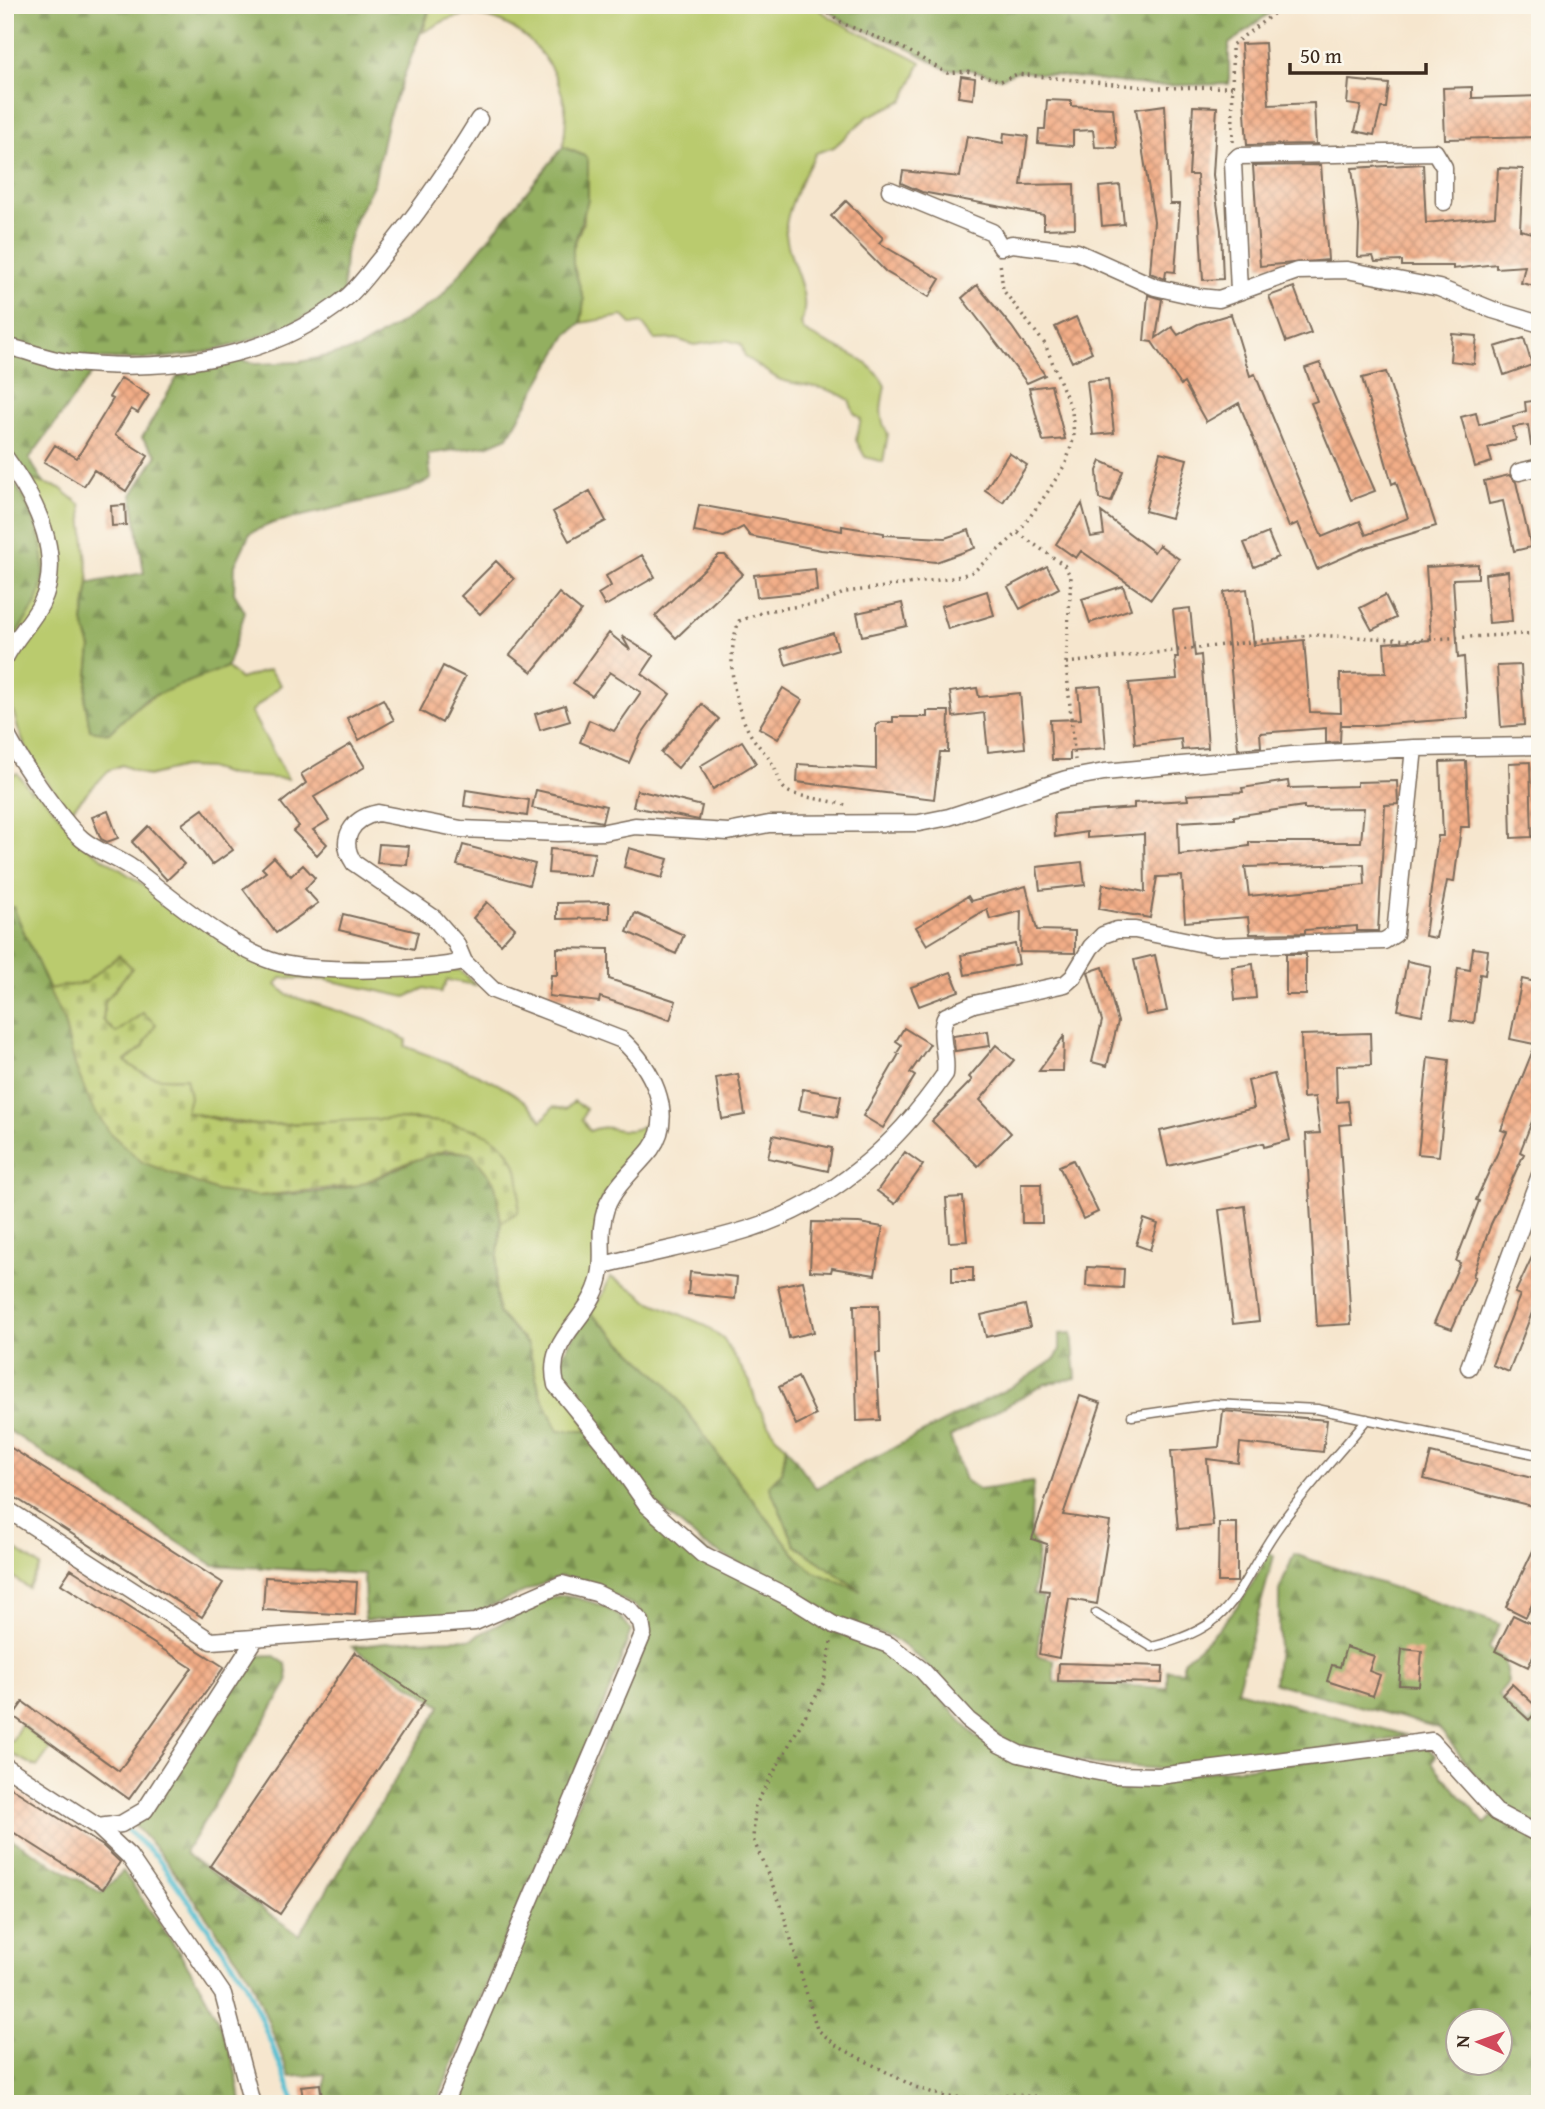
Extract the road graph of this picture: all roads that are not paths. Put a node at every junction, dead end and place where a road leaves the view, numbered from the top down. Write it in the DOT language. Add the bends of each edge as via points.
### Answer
graph roads {
  1 [pos="479,119"];
  2 [pos="890,190"];
  3 [pos="1444,202"];
  4 [pos="1239,291"];
  5 [pos="1540,324"];
  6 [pos="5,346"];
  7 [pos="5,457"];
  8 [pos="1540,467"];
  9 [pos="1519,472"];
  10 [pos="5,658"];
  11 [pos="5,731"];
  12 [pos="1540,746"];
  13 [pos="1414,748"];
  14 [pos="464,962"];
  15 [pos="1540,1175"];
  16 [pos="604,1265"];
  17 [pos="1469,1367"];
  18 [pos="1132,1416"];
  19 [pos="1367,1419"];
  20 [pos="1540,1455"];
  21 [pos="5,1508"];
  22 [pos="1096,1613"];
  23 [pos="256,1638"];
  24 [pos="5,1766"];
  25 [pos="99,1827"];
  26 [pos="1540,1835"];
  27 [pos="252,2104"];
  28 [pos="443,2104"];
  1 -- 6 [label="street" via="435,190 364,279 346,298 292,331 237,353 182,363 65,362"];
  2 -- 4 [label="street" via="992,232 1001,247 1012,244 1077,252 1155,287 1199,297 1219,299"];
  3 -- 4 [label="street" via="1444,167 1435,152 1239,156 1233,162"];
  4 -- 5 [label="street" via="1297,271 1347,270 1439,288"];
  7 -- 10 [label="street" via="30,498 49,558 42,602"];
  8 -- 9 [label="street"];
  11 -- 14 [label="street" via="17,755 81,838 259,955 299,966 417,968"];
  12 -- 13 [label="street"];
  13 -- 14 [label="street" via="1183,763 1077,776 919,823 769,824 728,832 635,826 558,833 461,829 388,814 364,816 352,825 346,841 354,863 434,918 456,943"];
  13 -- 16 [label="street" via="1395,934 1384,941 1260,946 1214,946 1135,930 1103,935 1065,984 975,1004 946,1016 942,1036 945,1074 893,1139 838,1186 806,1206 748,1229"];
  14 -- 16 [label="street" via="493,990 622,1041 634,1051 653,1082 662,1116 660,1132 607,1208 601,1238"];
  15 -- 17 [label="street"];
  16 -- 26 [label="street" via="592,1299 558,1345 553,1373 556,1385 662,1521 702,1554 834,1625 872,1637 906,1656 968,1720 999,1744 1019,1754 1114,1775 1159,1776 1432,1741 1496,1812"];
  18 -- 19 [label="lane" via="1214,1404 1317,1409"];
  19 -- 20 [label="lane"];
  19 -- 22 [label="lane" via="1275,1532 1244,1587 1219,1618 1186,1638 1152,1647"];
  21 -- 23 [label="street" via="211,1641"];
  23 -- 25 [label="street" via="145,1810 121,1824"];
  23 -- 28 [label="street" via="475,1622 562,1584 596,1593 629,1609 642,1622 643,1634"];
  24 -- 25 [label="street"];
  25 -- 27 [label="street" via="129,1856 223,1994"];
}
